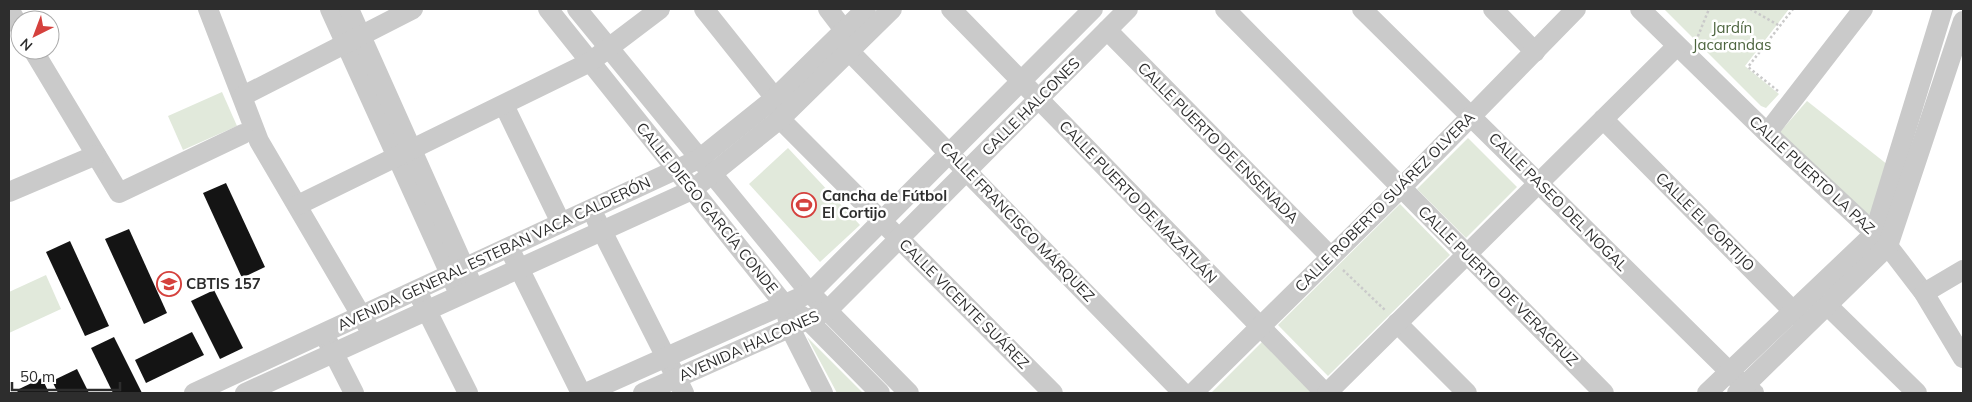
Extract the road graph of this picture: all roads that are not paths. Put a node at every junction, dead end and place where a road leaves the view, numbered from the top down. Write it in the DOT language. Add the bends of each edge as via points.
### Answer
graph roads {
  1 [pos="208,9"];
  2 [pos="330,9"];
  3 [pos="349,9"];
  4 [pos="413,9"];
  5 [pos="548,9"];
  6 [pos="576,9"];
  7 [pos="660,9"];
  8 [pos="704,9"];
  9 [pos="828,9"];
  10 [pos="866,9"];
  11 [pos="892,9"];
  12 [pos="951,9"];
  13 [pos="1128,9"];
  14 [pos="1224,9"];
  15 [pos="1362,9"];
  16 [pos="1493,9"];
  17 [pos="1576,9"];
  18 [pos="1640,9"];
  19 [pos="1863,9"];
  20 [pos="1943,9"];
  21 [pos="1950,9"];
  22 [pos="1089,10"];
  23 [pos="1963,12"];
  24 [pos="1963,22"];
  25 [pos="844,30"];
  26 [pos="1107,30"];
  27 [pos="354,40"];
  28 [pos="1686,45"];
  29 [pos="610,49"];
  30 [pos="850,51"];
  31 [pos="1535,52"];
  32 [pos="39,60"];
  33 [pos="590,62"];
  34 [pos="1020,82"];
  35 [pos="243,96"];
  36 [pos="775,98"];
  37 [pos="1038,99"];
  38 [pos="504,105"];
  39 [pos="1471,116"];
  40 [pos="780,119"];
  41 [pos="1603,119"];
  42 [pos="1767,133"];
  43 [pos="244,134"];
  44 [pos="404,153"];
  45 [pos="950,153"];
  46 [pos="96,155"];
  47 [pos="706,166"];
  48 [pos="677,170"];
  49 [pos="967,170"];
  50 [pos="1538,183"];
  51 [pos="1401,188"];
  52 [pos="692,190"];
  53 [pos="9,192"];
  54 [pos="298,205"];
  55 [pos="591,209"];
  56 [pos="882,221"];
  57 [pos="561,223"];
  58 [pos="602,230"];
  59 [pos="899,239"];
  60 [pos="1881,240"];
  61 [pos="509,247"];
  62 [pos="1467,254"];
  63 [pos="1330,256"];
  64 [pos="519,268"];
  65 [pos="1963,270"];
  66 [pos="457,271"];
  67 [pos="417,290"];
  68 [pos="467,292"];
  69 [pos="810,293"];
  70 [pos="1924,293"];
  71 [pos="784,304"];
  72 [pos="1828,305"];
  73 [pos="427,310"];
  74 [pos="828,311"];
  75 [pos="362,315"];
  76 [pos="1800,318"];
  77 [pos="1397,323"];
  78 [pos="799,324"];
  79 [pos="1259,326"];
  80 [pos="324,333"];
  81 [pos="373,335"];
  82 [pos="334,353"];
  83 [pos="666,357"];
  84 [pos="1963,358"];
  85 [pos="1730,372"];
  86 [pos="234,375"];
  87 [pos="680,386"];
  88 [pos="1745,391"];
  89 [pos="194,393"];
  90 [pos="244,393"];
  91 [pos="354,393"];
  92 [pos="468,393"];
  93 [pos="581,393"];
  94 [pos="586,393"];
  95 [pos="643,393"];
  96 [pos="823,393"];
  97 [pos="880,393"];
  98 [pos="908,393"];
  99 [pos="1053,393"];
  100 [pos="1183,393"];
  101 [pos="1193,393"];
  102 [pos="1326,393"];
  103 [pos="1467,393"];
  104 [pos="1604,393"];
  105 [pos="1707,393"];
  106 [pos="1917,393"];
  1 -- 35 [label="street"];
  2 -- 27 [label="street"];
  3 -- 27 [label="street"];
  4 -- 27 [label="street"];
  5 -- 33 [label="street, CALLE DIEGO GARCÍA CONDE"];
  6 -- 29 [label="street, CALLE DIEGO GARCÍA CONDE"];
  7 -- 29 [label="street"];
  8 -- 36 [label="street"];
  9 -- 25 [label="street"];
  10 -- 25 [label="street, AVENIDA GENERAL ESTEBAN VACA CALDERÓN"];
  11 -- 30 [label="street, AVENIDA GENERAL ESTEBAN VACA CALDERÓN"];
  12 -- 34 [label="street, CALLE PUERTO DE MAZATLÁN"];
  13 -- 26 [label="street, CALLE HALCONES"];
  14 -- 51 [label="street, CALLE PUERTO DE VERACRUZ"];
  15 -- 39 [label="street, CALLE PASEO DEL NOGAL"];
  16 -- 31 [label="street"];
  17 -- 31 [label="street, CALLE ROBERTO SUÁREZ OLVERA"];
  18 -- 28 [label="street, CALLE PUERTO LA PAZ"];
  19 -- 42 [label="street"];
  20 -- 60 [label="street"];
  21 -- 23 [label="street"];
  22 -- 34 [label="street, CALLE HALCONES"];
  24 -- 60 [label="street"];
  25 -- 36 [label="street, AVENIDA GENERAL ESTEBAN VACA CALDERÓN"];
  26 -- 37 [label="street, CALLE HALCONES"];
  26 -- 63 [label="street, CALLE PUERTO DE ENSENADA"];
  27 -- 35 [label="street"];
  27 -- 44 [label="street"];
  28 -- 41 [label="street"];
  28 -- 42 [label="street, CALLE PUERTO LA PAZ"];
  29 -- 33 [label="street"];
  29 -- 47 [label="street, CALLE DIEGO GARCÍA CONDE"];
  30 -- 40 [label="street, AVENIDA GENERAL ESTEBAN VACA CALDERÓN"];
  30 -- 45 [label="street, CALLE FRANCISCO MÁRQUEZ"];
  31 -- 39 [label="street, CALLE ROBERTO SUÁREZ OLVERA"];
  32 -- 46 [label="street"];
  33 -- 38 [label="street"];
  33 -- 48 [label="street, CALLE DIEGO GARCÍA CONDE"];
  34 -- 37 [label="street, CALLE PUERTO DE MAZATLÁN"];
  34 -- 45 [label="street, CALLE HALCONES"];
  35 -- 54 [label="street" via="259,141"];
  36 -- 40 [label="street"];
  36 -- 47 [label="street, AVENIDA GENERAL ESTEBAN VACA CALDERÓN"];
  37 -- 49 [label="street, CALLE HALCONES"];
  37 -- 79 [label="street, CALLE PUERTO DE MAZATLÁN"];
  38 -- 44 [label="street"];
  38 -- 57 [label="street"];
  39 -- 50 [label="street, CALLE PASEO DEL NOGAL"];
  39 -- 51 [label="street, CALLE ROBERTO SUÁREZ OLVERA"];
  40 -- 47 [label="street, AVENIDA GENERAL ESTEBAN VACA CALDERÓN"];
  40 -- 56 [label="street, CALLE VICENTE SUÁREZ"];
  41 -- 50 [label="street"];
  41 -- 76 [label="street, CALLE EL CORTIJO"];
  42 -- 60 [label="street, CALLE PUERTO LA PAZ"];
  43 -- 46 [label="street" via="119,193"];
  44 -- 54 [label="street"];
  44 -- 66 [label="street"];
  45 -- 49 [label="street, CALLE FRANCISCO MÁRQUEZ"];
  45 -- 56 [label="street, CALLE HALCONES"];
  46 -- 53 [label="street"];
  47 -- 48 [label="street, AVENIDA GENERAL ESTEBAN VACA CALDERÓN"];
  47 -- 52 [label="street, AVENIDA GENERAL ESTEBAN VACA CALDERÓN"];
  47 -- 69 [label="street, CALLE DIEGO GARCÍA CONDE"];
  48 -- 52 [label="street, CALLE DIEGO GARCÍA CONDE"];
  48 -- 55 [label="street, AVENIDA GENERAL ESTEBAN VACA CALDERÓN"];
  49 -- 59 [label="street, CALLE HALCONES"];
  49 -- 100 [label="street, CALLE FRANCISCO MÁRQUEZ"];
  50 -- 62 [label="street"];
  50 -- 85 [label="street, CALLE PASEO DEL NOGAL"];
  51 -- 62 [label="street, CALLE PUERTO DE VERACRUZ"];
  51 -- 63 [label="street, CALLE ROBERTO SUÁREZ OLVERA"];
  52 -- 58 [label="street, AVENIDA GENERAL ESTEBAN VACA CALDERÓN"];
  52 -- 71 [label="street, CALLE DIEGO GARCÍA CONDE"];
  54 -- 75 [label="street"];
  55 -- 57 [label="street, AVENIDA GENERAL ESTEBAN VACA CALDERÓN"];
  55 -- 58 [label="street"];
  56 -- 59 [label="street, CALLE VICENTE SUÁREZ"];
  56 -- 69 [label="street, CALLE HALCONES"];
  57 -- 61 [label="street, AVENIDA GENERAL ESTEBAN VACA CALDERÓN"];
  58 -- 64 [label="street, AVENIDA GENERAL ESTEBAN VACA CALDERÓN"];
  58 -- 83 [label="street"];
  59 -- 74 [label="street, CALLE HALCONES"];
  59 -- 99 [label="street, CALLE VICENTE SUÁREZ"];
  60 -- 70 [label="street, CALLE PUERTO LA PAZ"];
  60 -- 72 [label="street"];
  60 -- 76 [label="street"];
  61 -- 64 [label="street"];
  61 -- 66 [label="street, AVENIDA GENERAL ESTEBAN VACA CALDERÓN"];
  62 -- 77 [label="street"];
  62 -- 104 [label="street, CALLE PUERTO DE VERACRUZ"];
  63 -- 79 [label="street, CALLE ROBERTO SUÁREZ OLVERA"];
  64 -- 68 [label="street, AVENIDA GENERAL ESTEBAN VACA CALDERÓN"];
  64 -- 93 [label="street"];
  65 -- 70 [label="street"];
  66 -- 67 [label="street, AVENIDA GENERAL ESTEBAN VACA CALDERÓN"];
  66 -- 68 [label="street"];
  67 -- 73 [label="street"];
  67 -- 75 [label="street, AVENIDA GENERAL ESTEBAN VACA CALDERÓN"];
  68 -- 73 [label="street, AVENIDA GENERAL ESTEBAN VACA CALDERÓN"];
  69 -- 71 [label="street, AVENIDA HALCONES"];
  69 -- 74 [label="street, CALLE DIEGO GARCÍA CONDE"];
  70 -- 84 [label="street, CALLE PUERTO LA PAZ"];
  71 -- 78 [label="street"];
  71 -- 83 [label="street, AVENIDA HALCONES"];
  72 -- 76 [label="street"];
  72 -- 106 [label="street"];
  73 -- 81 [label="street, AVENIDA GENERAL ESTEBAN VACA CALDERÓN"];
  73 -- 92 [label="street"];
  74 -- 78 [label="street, AVENIDA HALCONES"];
  74 -- 98 [label="street, CALLE DIEGO GARCÍA CONDE"];
  75 -- 80 [label="street, AVENIDA GENERAL ESTEBAN VACA CALDERÓN"];
  75 -- 81 [label="street"];
  76 -- 85 [label="street"];
  76 -- 88 [label="street"];
  77 -- 102 [label="street"];
  77 -- 103 [label="street"];
  78 -- 87 [label="street, AVENIDA HALCONES"];
  78 -- 96 [label="street"];
  78 -- 97 [label="street"];
  79 -- 101 [label="street, CALLE ROBERTO SUÁREZ OLVERA"];
  79 -- 102 [label="street, CALLE PUERTO DE MAZATLÁN"];
  80 -- 82 [label="street"];
  80 -- 86 [label="street, AVENIDA GENERAL ESTEBAN VACA CALDERÓN"];
  81 -- 82 [label="street, AVENIDA GENERAL ESTEBAN VACA CALDERÓN"];
  82 -- 90 [label="street, AVENIDA GENERAL ESTEBAN VACA CALDERÓN"];
  82 -- 91 [label="street"];
  83 -- 87 [label="street"];
  83 -- 94 [label="street, AVENIDA HALCONES"];
  85 -- 88 [label="street, CALLE PASEO DEL NOGAL"];
  85 -- 105 [label="street"];
  86 -- 89 [label="street, AVENIDA GENERAL ESTEBAN VACA CALDERÓN"];
  86 -- 90 [label="street"];
  87 -- 95 [label="street, AVENIDA HALCONES"];
}
